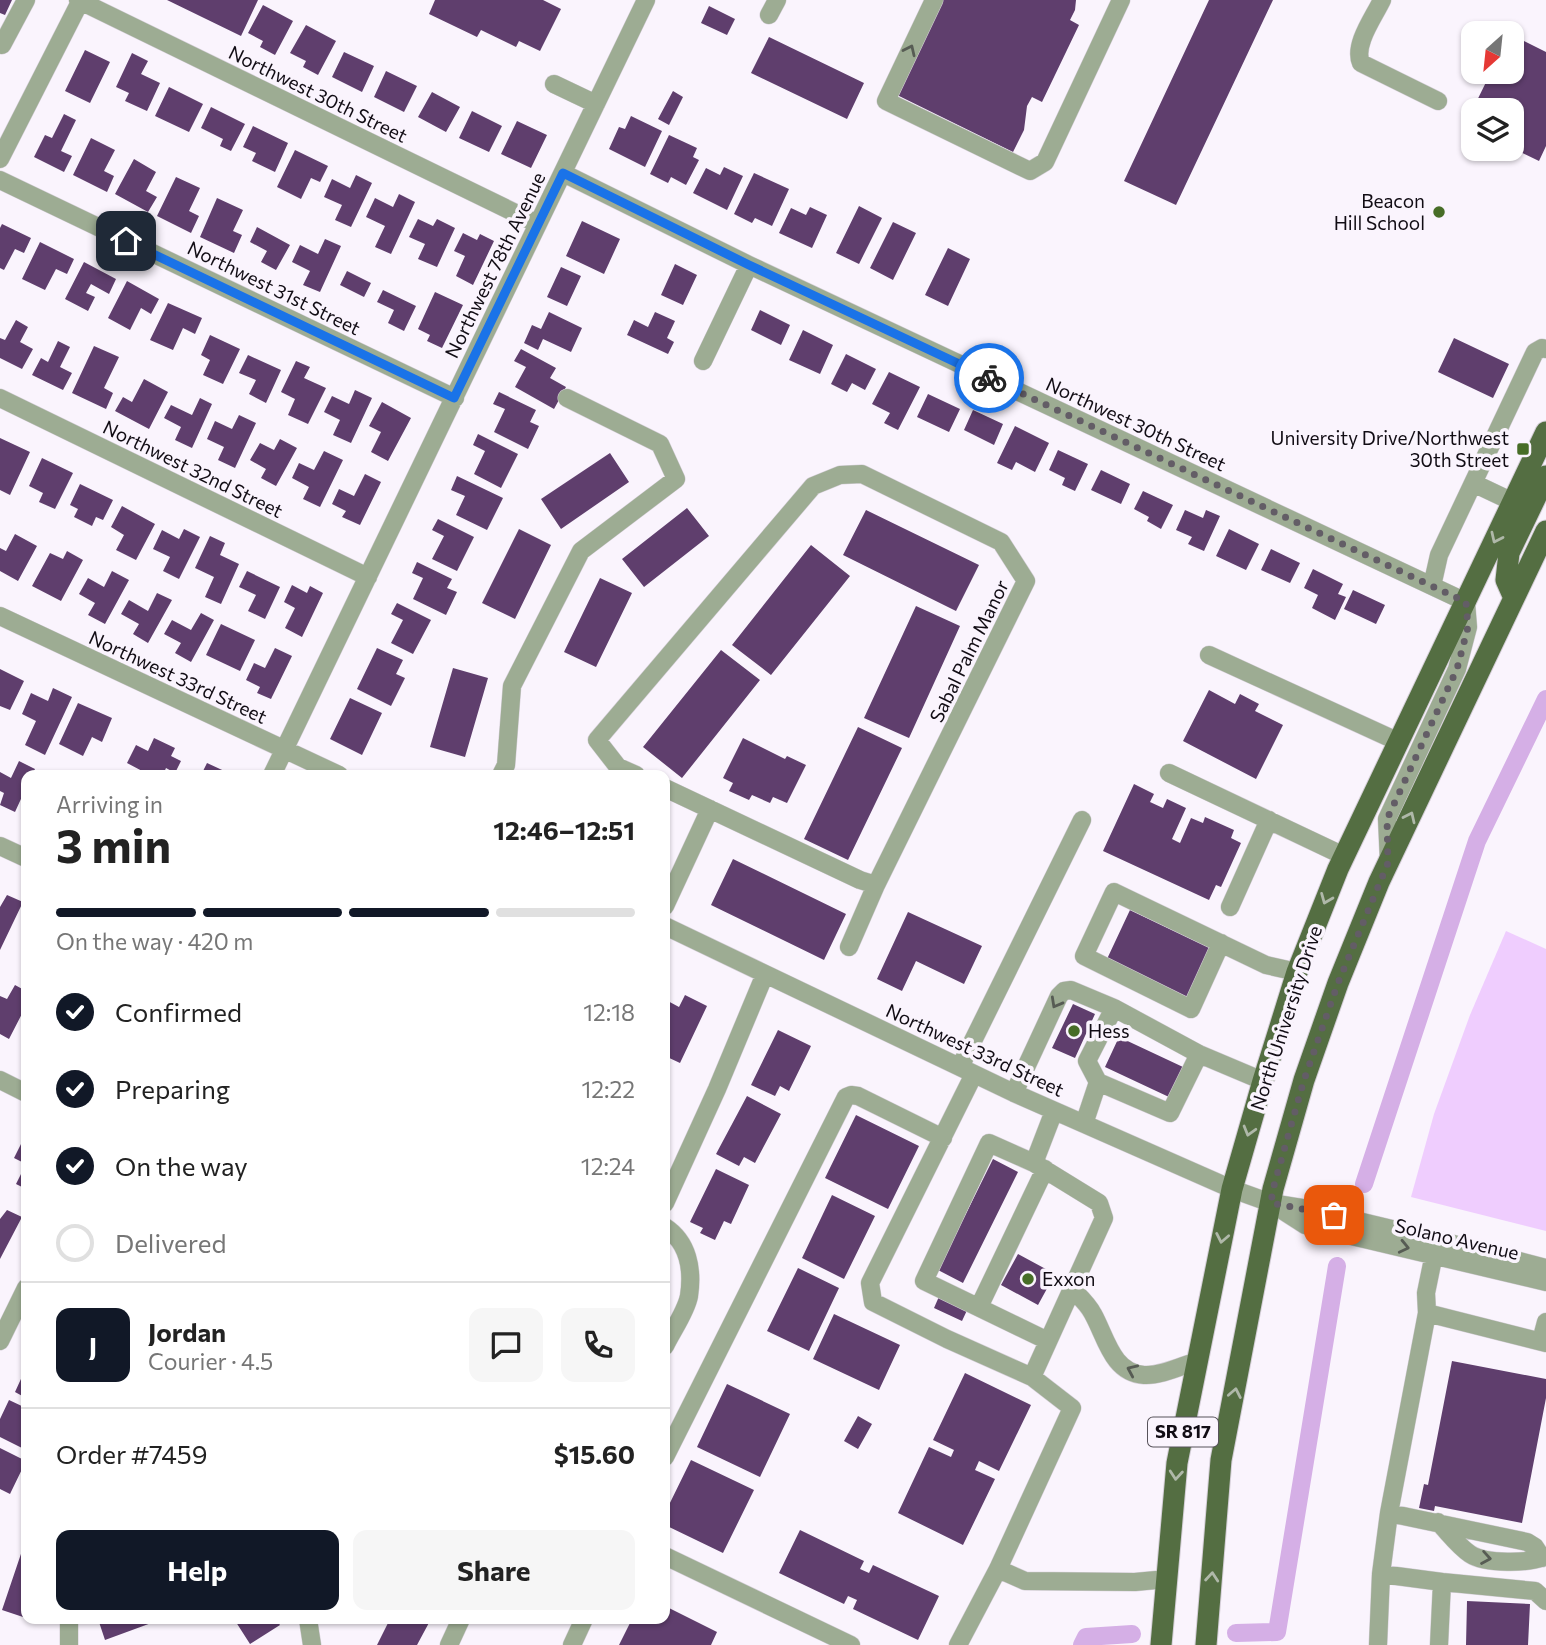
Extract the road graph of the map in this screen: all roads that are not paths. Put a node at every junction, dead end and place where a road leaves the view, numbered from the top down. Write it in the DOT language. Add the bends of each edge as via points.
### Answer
graph roads {
  1 [pos="26,0"];
  2 [pos="80,0"];
  3 [pos="646,0"];
  4 [pos="934,0"];
  5 [pos="1121,0"];
  6 [pos="1382,0"];
  7 [pos="0,44"];
  8 [pos="554,84"];
  9 [pos="1438,101"];
  10 [pos="596,104"];
  11 [pos="0,159"];
  12 [pos="563,173"];
  13 [pos="0,180"];
  14 [pos="538,225"];
  15 [pos="749,265"];
  16 [pos="1546,349"];
  17 [pos="703,361"];
  18 [pos="0,398"];
  19 [pos="454,398"];
  20 [pos="567,398"];
  21 [pos="1546,432"];
  22 [pos="1546,476"];
  23 [pos="1473,483"];
  24 [pos="1513,502"];
  25 [pos="1546,531"];
  26 [pos="369,577"];
  27 [pos="1432,586"];
  28 [pos="1514,598"];
  29 [pos="1466,602"];
  30 [pos="0,617"];
  31 [pos="1209,655"];
  32 [pos="1399,742"];
  33 [pos="284,750"];
  34 [pos="274,770"];
  35 [pos="328,770"];
  36 [pos="504,770"];
  37 [pos="625,770"];
  38 [pos="1169,773"];
  39 [pos="670,790"];
  40 [pos="710,809"];
  41 [pos="1082,820"];
  42 [pos="1269,820"];
  43 [pos="0,846"];
  44 [pos="21,856"];
  45 [pos="1344,856"];
  46 [pos="1388,863"];
  47 [pos="876,885"];
  48 [pos="670,894"];
  49 [pos="1230,907"];
  50 [pos="670,928"];
  51 [pos="1220,943"];
  52 [pos="849,947"];
  53 [pos="1297,972"];
  54 [pos="765,974"];
  55 [pos="1114,1008"];
  56 [pos="1199,1054"];
  57 [pos="967,1071"];
  58 [pos="0,1080"];
  59 [pos="1263,1081"];
  60 [pos="1098,1082"];
  61 [pos="21,1090"];
  62 [pos="1014,1093"];
  63 [pos="1054,1111"];
  64 [pos="1084,1124"];
  65 [pos="943,1138"];
  66 [pos="1039,1166"];
  67 [pos="1232,1189"];
  68 [pos="670,1192"];
  69 [pos="1271,1203"];
  70 [pos="670,1230"];
  71 [pos="1434,1254"];
  72 [pos="1546,1268"];
  73 [pos="1546,1282"];
  74 [pos="1072,1289"];
  75 [pos="21,1295"];
  76 [pos="979,1307"];
  77 [pos="1427,1313"];
  78 [pos="5,1317"];
  79 [pos="1546,1322"];
  80 [pos="670,1336"];
  81 [pos="1048,1341"];
  82 [pos="0,1342"];
  83 [pos="1543,1342"];
  84 [pos="1198,1361"];
  85 [pos="1032,1377"];
  86 [pos="670,1447"];
  87 [pos="1388,1513"];
  88 [pos="1438,1522"];
  89 [pos="1544,1557"];
  90 [pos="670,1558"];
  91 [pos="998,1569"];
  92 [pos="1381,1574"];
  93 [pos="1167,1578"];
  94 [pos="1442,1582"];
  95 [pos="1546,1601"];
  96 [pos="69,1624"];
  97 [pos="309,1624"];
  98 [pos="459,1624"];
  99 [pos="582,1624"];
  100 [pos="69,1645"];
  101 [pos="312,1645"];
  102 [pos="449,1645"];
  103 [pos="572,1645"];
  104 [pos="851,1645"];
  105 [pos="958,1645"];
  106 [pos="1161,1645"];
  107 [pos="1206,1645"];
  108 [pos="1378,1645"];
  109 [pos="1439,1645"];
  1 -- 7 [label="street"];
  2 -- 11 [label="street"];
  2 -- 14 [label="street, Northwest 30th Street"];
  3 -- 10 [label="street, Northwest 78th Avenue"];
  5 -- 4 [label="street, one-way" via="1045,162 1030,171 886,101"];
  6 -- 9 [label="street" via="1360,46 1361,63"];
  8 -- 10 [label="street"];
  10 -- 12 [label="street, Northwest 78th Avenue"];
  12 -- 14 [label="street, Northwest 78th Avenue"];
  12 -- 15 [label="street, Northwest 30th Street"];
  13 -- 19 [label="street, Northwest 31st Street"];
  14 -- 19 [label="street, Northwest 78th Avenue"];
  15 -- 17 [label="street"];
  15 -- 27 [label="street, Northwest 30th Street"];
  16 -- 23 [label="street" via="1535,352"];
  18 -- 26 [label="street, Northwest 32nd Street"];
  19 -- 26 [label="street, Northwest 78th Avenue"];
  20 -- 36 [label="street" via="660,444 676,479 580,551 512,685"];
  21 -- 24 [label="main road, North University Drive / SR 817"];
  22 -- 28 [label="main road" via="1509,553 1506,580"];
  23 -- 24 [label="street"];
  23 -- 27 [label="street" via="1439,555"];
  24 -- 29 [label="main road, North University Drive / SR 817, one-way"];
  25 -- 28 [label="main road, North University Drive / SR 817"];
  26 -- 33 [label="street, Northwest 78th Avenue"];
  27 -- 29 [label="street, Northwest 30th Street"];
  46 -- 28 [label="main road, North University Drive / SR 817, one-way"];
  29 -- 32 [label="main road, North University Drive / SR 817"];
  29 -- 46 [label="street" via="1468,627 1457,669 1387,819"];
  30 -- 33 [label="street, Northwest 33rd Street"];
  31 -- 32 [label="street"];
  32 -- 45 [label="main road, North University Drive / SR 817"];
  33 -- 34 [label="street, Northwest 78th Avenue"];
  33 -- 35 [label="street, Northwest 33rd Street"];
  37 -- 47 [label="street, Sabal Palm Manor" via="597,740 813,486 840,475 862,474 1001,542 1026,581"];
  38 -- 42 [label="street"];
  39 -- 40 [label="street"];
  40 -- 47 [label="street"];
  40 -- 48 [label="street"];
  41 -- 57 [label="street"];
  42 -- 45 [label="street"];
  42 -- 49 [label="street"];
  43 -- 44 [label="street"];
  45 -- 53 [label="main road, North University Drive / SR 817, one-way"];
  46 -- 69 [label="main road, North University Drive / SR 817" via="1304,1080"];
  47 -- 52 [label="street"];
  50 -- 54 [label="street, Northwest 33rd Street"];
  51 -- 51 [label="street" via="1114,892 1084,956 1191,1009"];
  51 -- 53 [label="street" via="1266,965"];
  53 -- 59 [label="main road, North University Drive / SR 817"];
  54 -- 57 [label="street, Northwest 33rd Street"];
  54 -- 68 [label="street"];
  55 -- 56 [label="street"];
  55 -- 60 [label="street" via="1087,1061"];
  55 -- 62 [label="street, one-way" via="1072,990 1064,991"];
  56 -- 59 [label="street"];
  56 -- 60 [label="street" via="1170,1113"];
  57 -- 62 [label="street, Northwest 33rd Street"];
  57 -- 65 [label="street"];
  58 -- 61 [label="street"];
  59 -- 67 [label="main road, North University Drive / SR 817, one-way"];
  60 -- 64 [label="street"];
  62 -- 63 [label="street, Northwest 33rd Street"];
  63 -- 64 [label="street, Northwest 33rd Street"];
  63 -- 66 [label="street"];
  64 -- 67 [label="street, Northwest 33rd Street"];
  65 -- 85 [label="street" via="870,1283 873,1302"];
  65 -- 86 [label="street" via="858,1096 846,1097"];
  66 -- 74 [label="street" via="1099,1203 1104,1219"];
  66 -- 76 [label="street"];
  66 -- 76 [label="street" via="989,1143 924,1281"];
  67 -- 69 [label="street, Northwest 33rd Street"];
  67 -- 84 [label="main road, North University Drive / SR 817, one-way"];
  69 -- 71 [label="street, Solano Avenue, one-way" via="1305,1225"];
  69 -- 72 [label="street, Solano Avenue"];
  107 -- 69 [label="main road, North University Drive / SR 817, one-way" via="1221,1460"];
  70 -- 80 [label="street" via="689,1256 689,1297"];
  71 -- 73 [label="street, Solano Avenue"];
  71 -- 77 [label="street"];
  74 -- 81 [label="street"];
  84 -- 74 [label="street, one-way" via="1144,1375 1124,1367 1110,1351 1093,1314"];
  75 -- 78 [label="street"];
  76 -- 81 [label="street"];
  77 -- 83 [label="street"];
  77 -- 87 [label="street"];
  78 -- 82 [label="street"];
  79 -- 83 [label="street"];
  81 -- 85 [label="street"];
  84 -- 93 [label="main road, North University Drive / SR 817, one-way" via="1177,1463"];
  85 -- 91 [label="street" via="1072,1408"];
  87 -- 88 [label="street"];
  87 -- 92 [label="street"];
  88 -- 89 [label="street" via="1527,1542"];
  88 -- 89 [label="street, one-way" via="1472,1555 1516,1563"];
  90 -- 104 [label="street"];
  91 -- 93 [label="street" via="1025,1581"];
  91 -- 105 [label="street"];
  92 -- 94 [label="street"];
  92 -- 108 [label="street"];
  93 -- 106 [label="main road, North University Drive / SR 817"];
  94 -- 95 [label="street" via="1535,1591"];
  94 -- 109 [label="street"];
  96 -- 100 [label="street"];
  97 -- 101 [label="street"];
  98 -- 102 [label="street"];
  99 -- 103 [label="street"];
}
